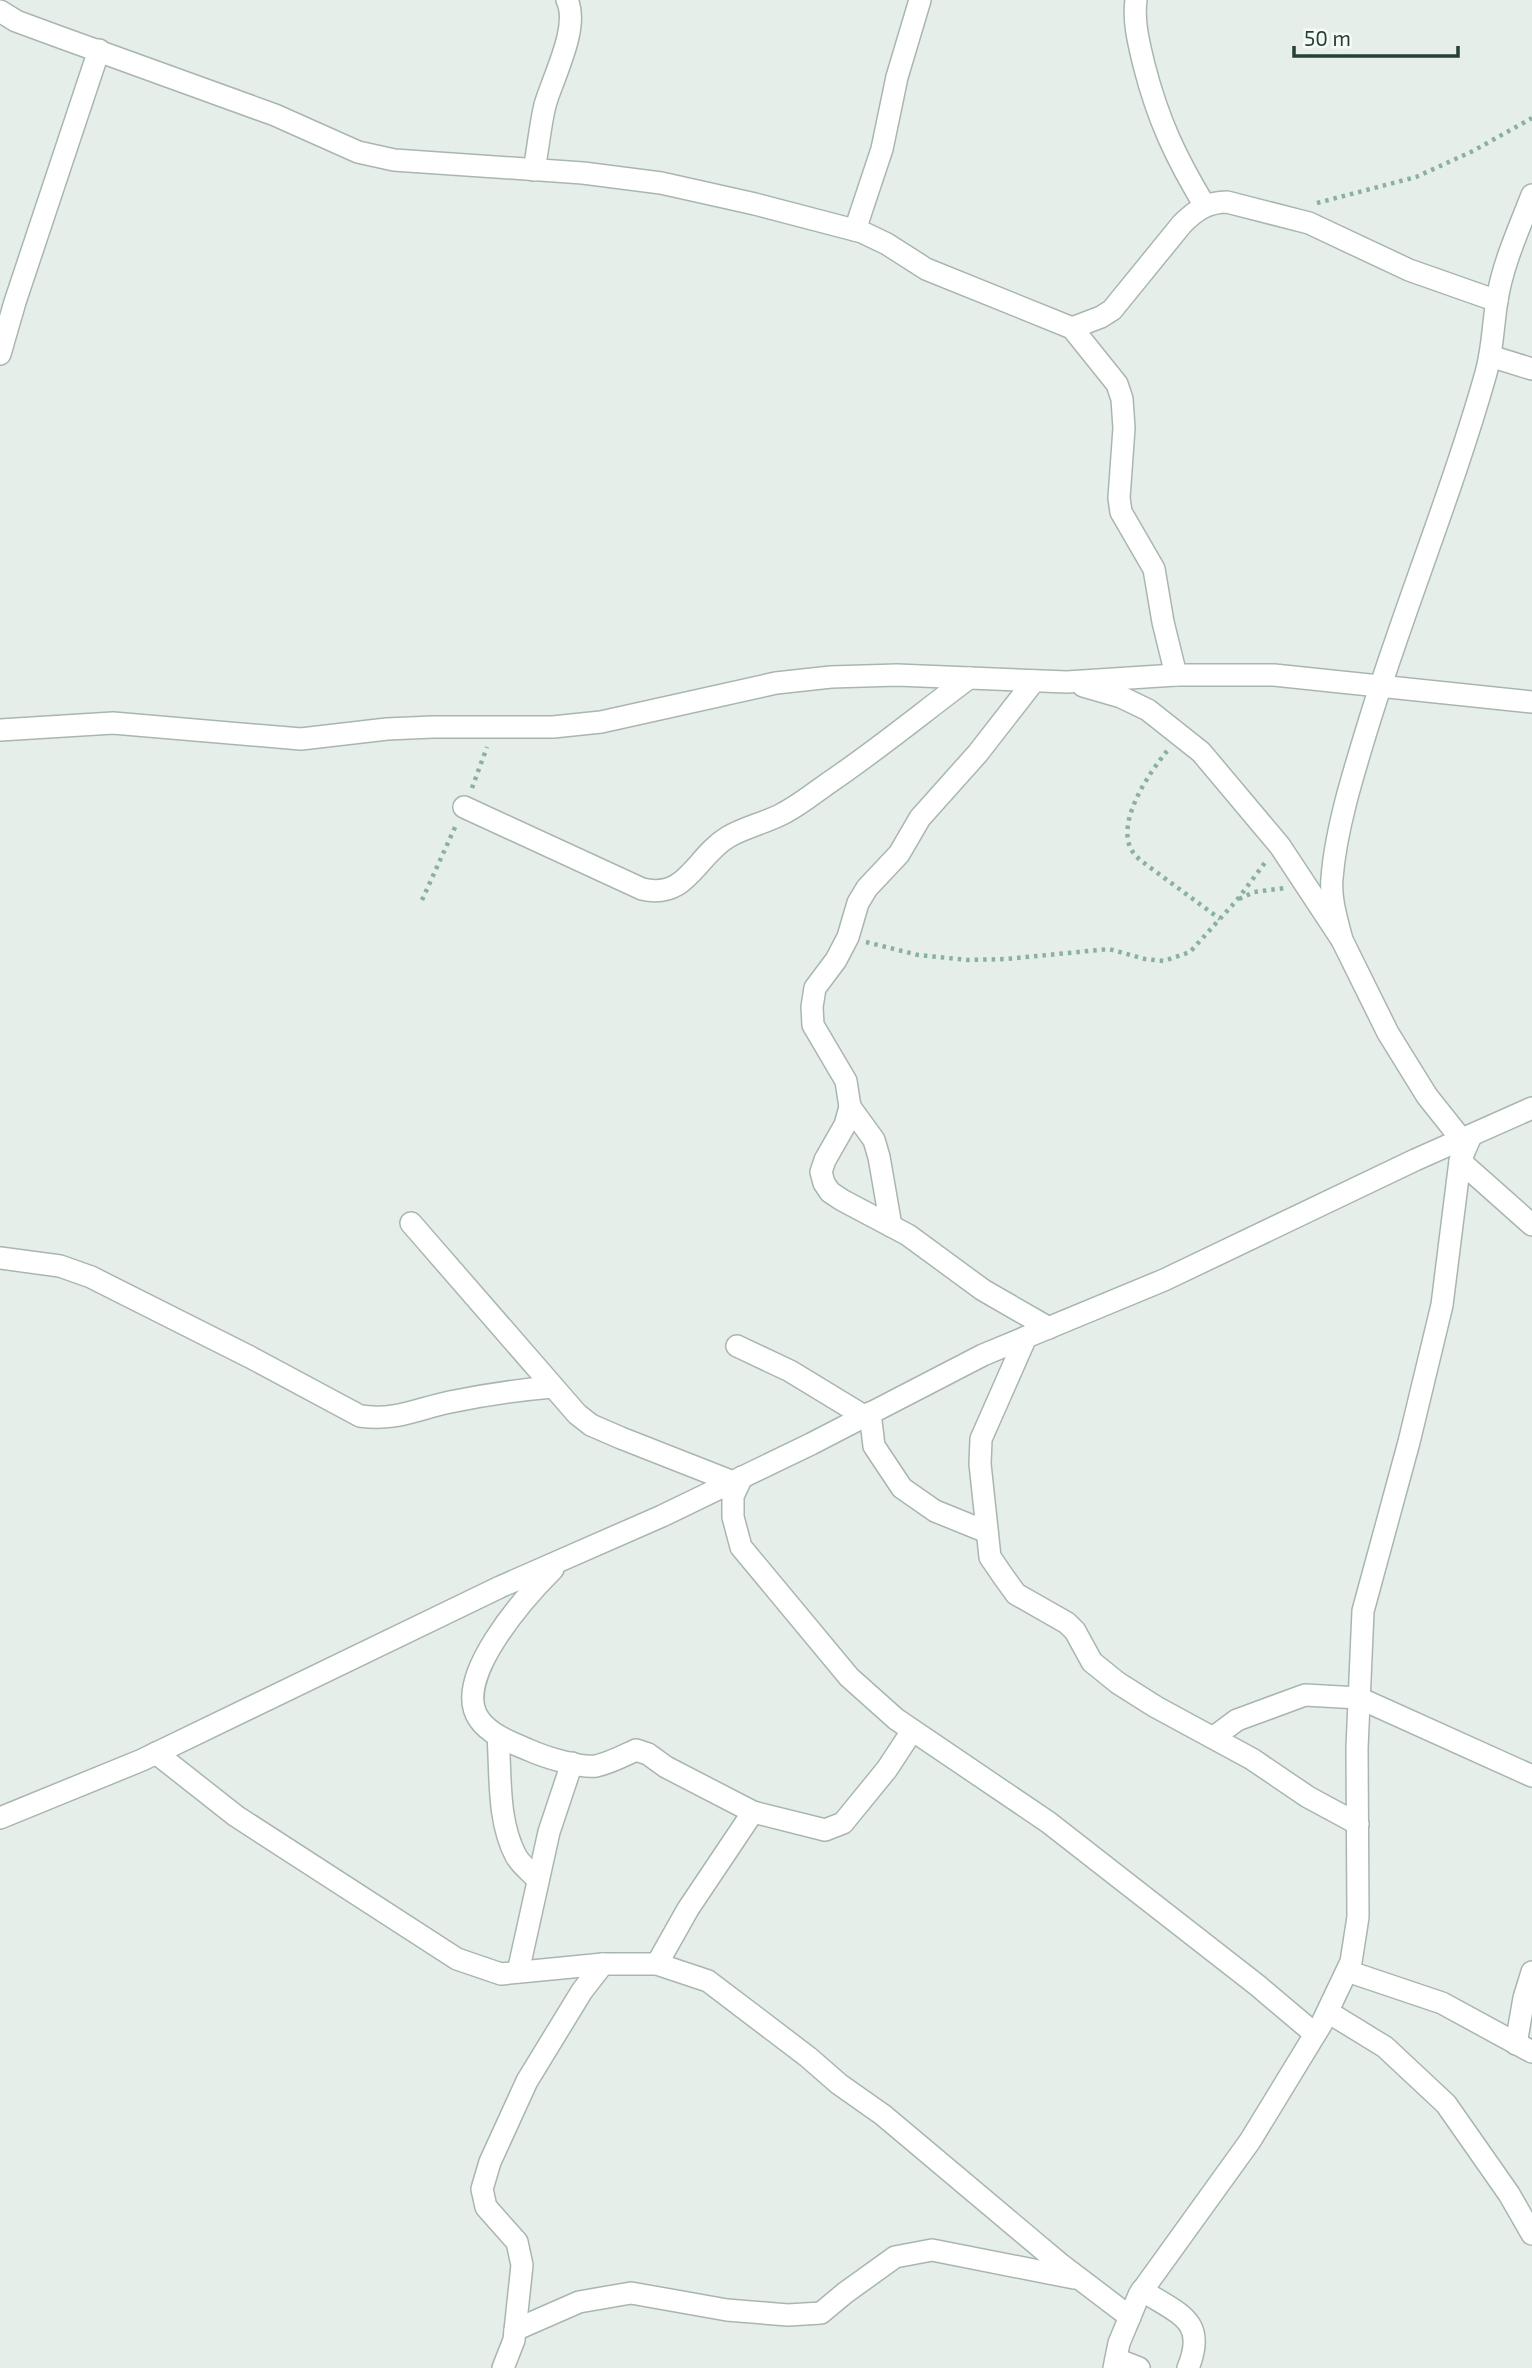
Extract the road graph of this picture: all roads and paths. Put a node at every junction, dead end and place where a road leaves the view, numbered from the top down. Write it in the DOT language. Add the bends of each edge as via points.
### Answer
graph roads {
  1 [pos="567,0"];
  2 [pos="920,0"];
  3 [pos="1136,0"];
  4 [pos="0,11"];
  5 [pos="99,50"];
  6 [pos="1532,118"];
  7 [pos="534,170"];
  8 [pos="1532,195"];
  9 [pos="1310,205"];
  10 [pos="1205,206"];
  11 [pos="855,230"];
  12 [pos="7,300"];
  13 [pos="1497,300"];
  14 [pos="1072,328"];
  15 [pos="0,354"];
  16 [pos="1490,356"];
  17 [pos="1532,369"];
  18 [pos="1176,675"];
  19 [pos="969,677"];
  20 [pos="1034,681"];
  21 [pos="1067,682"];
  22 [pos="1380,686"];
  23 [pos="1532,702"];
  24 [pos="0,730"];
  25 [pos="1180,736"];
  26 [pos="464,807"];
  27 [pos="1280,846"];
  28 [pos="1307,887"];
  29 [pos="1237,900"];
  30 [pos="1220,919"];
  31 [pos="848,937"];
  32 [pos="1342,940"];
  33 [pos="850,1107"];
  34 [pos="1532,1108"];
  35 [pos="1464,1146"];
  36 [pos="411,1223"];
  37 [pos="1532,1225"];
  38 [pos="891,1226"];
  39 [pos="0,1258"];
  40 [pos="1049,1328"];
  41 [pos="1026,1337"];
  42 [pos="737,1346"];
  43 [pos="552,1387"];
  44 [pos="867,1415"];
  45 [pos="738,1479"];
  46 [pos="987,1532"];
  47 [pos="564,1559"];
  48 [pos="1359,1698"];
  49 [pos="912,1731"];
  50 [pos="498,1736"];
  51 [pos="1214,1737"];
  52 [pos="156,1753"];
  53 [pos="572,1763"];
  54 [pos="1532,1776"];
  55 [pos="753,1812"];
  56 [pos="0,1818"];
  57 [pos="1358,1824"];
  58 [pos="538,1880"];
  59 [pos="603,1964"];
  60 [pos="657,1964"];
  61 [pos="1347,1971"];
  62 [pos="518,1972"];
  63 [pos="1532,1972"];
  64 [pos="1328,2012"];
  65 [pos="1315,2035"];
  66 [pos="1524,2048"];
  67 [pos="1532,2234"];
  68 [pos="1080,2279"];
  69 [pos="1142,2290"];
  70 [pos="1130,2317"];
  71 [pos="515,2330"];
  72 [pos="1115,2363"];
  73 [pos="503,2368"];
  74 [pos="1139,2368"];
  75 [pos="1188,2368"];
  1 -- 7 [label="street" via="571,17 567,40 545,107"];
  2 -- 11 [label="street" via="882,149"];
  3 -- 10 [label="street" via="1138,41 1154,102 1180,166"];
  4 -- 5 [label="street"];
  5 -- 7 [label="street" via="275,115 358,152 394,160"];
  5 -- 12 [label="street"];
  6 -- 9 [label="path" via="1416,177"];
  7 -- 11 [label="street" via="661,184"];
  8 -- 13 [label="street" via="1504,266"];
  10 -- 13 [label="street" via="1227,202 1308,223 1409,270"];
  10 -- 14 [label="street" via="1182,224 1112,310"];
  11 -- 14 [label="street" via="926,269"];
  12 -- 15 [label="street"];
  13 -- 16 [label="street"];
  14 -- 18 [label="street" via="1117,384 1122,399 1121,512 1154,569"];
  16 -- 17 [label="street"];
  16 -- 22 [label="street"];
  18 -- 21 [label="street"];
  18 -- 22 [label="street" via="1274,675"];
  19 -- 20 [label="street"];
  19 -- 24 [label="street" via="831,677 776,683 601,722 553,727 387,729 301,739 113,723"];
  19 -- 26 [label="street" via="809,797 726,838 678,886 667,891 642,889"];
  20 -- 21 [label="street"];
  20 -- 31 [label="street" via="920,818 899,854 867,888"];
  21 -- 25 [label="street" via="1121,697 1148,710"];
  22 -- 23 [label="street"];
  22 -- 32 [label="street" via="1352,778 1332,879"];
  25 -- 27 [label="street" via="1201,751"];
  25 -- 30 [label="path" via="1146,778 1129,820 1127,838 1140,860"];
  27 -- 28 [label="street"];
  27 -- 29 [label="path"];
  28 -- 29 [label="path" via="1254,892"];
  28 -- 32 [label="street"];
  29 -- 30 [label="path"];
  30 -- 31 [label="path" via="1190,952 1164,961 1109,949 968,960 918,955"];
  31 -- 33 [label="street" via="816,988 812,1007 813,1025 846,1081"];
  32 -- 35 [label="street" via="1388,1033"];
  33 -- 38 [label="street" via="874,1140"];
  33 -- 38 [label="street" via="825,1160 824,1183 842,1200"];
  34 -- 35 [label="street"];
  35 -- 37 [label="street"];
  35 -- 40 [label="street" via="1415,1160 1164,1280"];
  35 -- 48 [label="street" via="1442,1305 1363,1611"];
  36 -- 43 [label="street"];
  38 -- 40 [label="street" via="983,1290"];
  39 -- 43 [label="street" via="60,1266 91,1277 360,1416 409,1415 495,1392"];
  40 -- 41 [label="street"];
  41 -- 44 [label="street"];
  41 -- 46 [label="street" via="981,1439"];
  42 -- 44 [label="street"];
  43 -- 45 [label="street" via="591,1425"];
  44 -- 45 [label="street"];
  44 -- 46 [label="street" via="874,1446 902,1488 935,1511"];
  45 -- 47 [label="street"];
  45 -- 49 [label="street" via="733,1517 741,1547 849,1677"];
  46 -- 51 [label="street" via="990,1557 1016,1594 1067,1623 1093,1662 1118,1683"];
  47 -- 50 [label="street" via="528,1594 480,1664 473,1696 478,1718"];
  47 -- 52 [label="street"];
  48 -- 51 [label="street" via="1306,1695 1246,1716"];
  48 -- 54 [label="street"];
  48 -- 57 [label="street"];
  49 -- 55 [label="street" via="843,1823 825,1830"];
  49 -- 65 [label="street" via="1048,1822"];
  50 -- 53 [label="street"];
  50 -- 58 [label="street" via="506,1835 517,1858"];
  51 -- 57 [label="street"];
  52 -- 56 [label="street"];
  52 -- 62 [label="street" via="236,1816 457,1959 501,1974"];
  53 -- 55 [label="street" via="594,1766 636,1750"];
  53 -- 58 [label="street"];
  55 -- 60 [label="street"];
  57 -- 61 [label="street" via="1358,1917"];
  58 -- 62 [label="street"];
  59 -- 60 [label="street"];
  59 -- 62 [label="street"];
  59 -- 71 [label="street" via="527,2081 482,2189 486,2207 517,2242 522,2265"];
  60 -- 68 [label="street" via="708,1981 765,2023"];
  61 -- 64 [label="street"];
  61 -- 66 [label="street" via="1443,2003"];
  63 -- 66 [label="street" via="1524,1998"];
  64 -- 65 [label="street"];
  64 -- 67 [label="street" via="1385,2047 1446,2104"];
  65 -- 69 [label="street" via="1250,2141"];
  68 -- 70 [label="street"];
  68 -- 71 [label="street" via="932,2250 895,2257 821,2314 727,2310 631,2293 579,2302"];
  69 -- 70 [label="street"];
  69 -- 75 [label="street" via="1194,2329"];
  70 -- 72 [label="street"];
  71 -- 73 [label="street"];
  72 -- 74 [label="street"];
}
